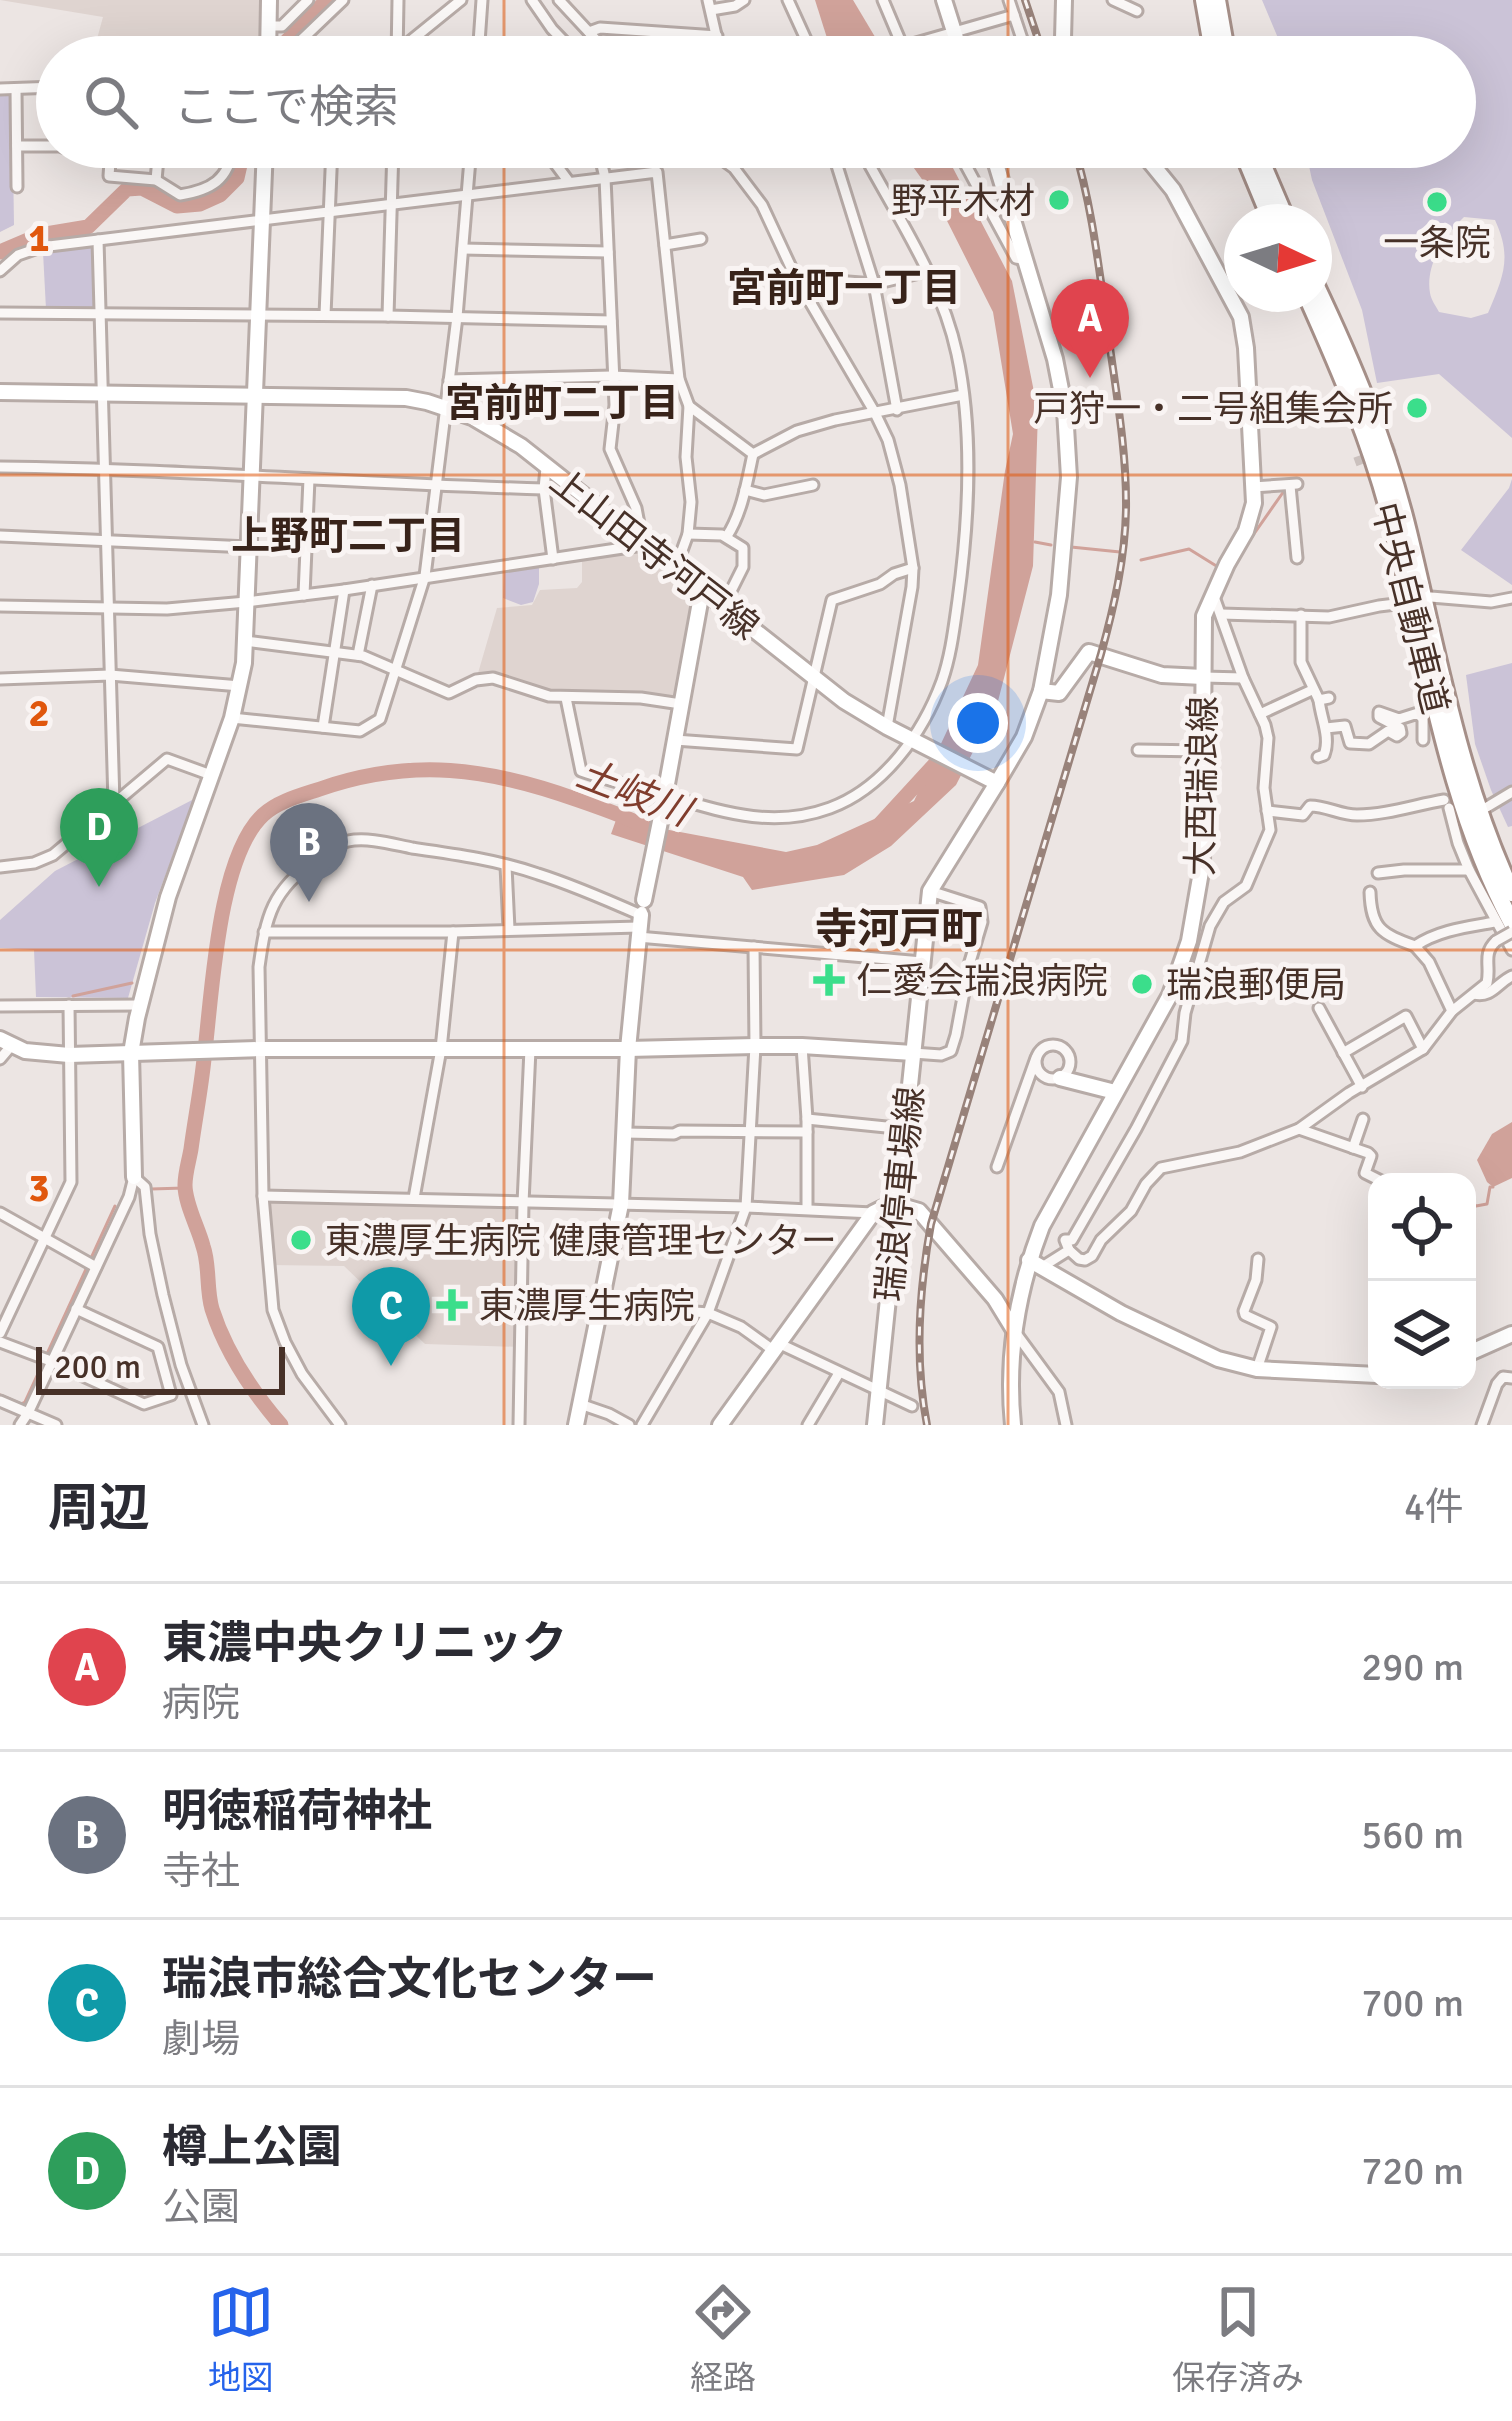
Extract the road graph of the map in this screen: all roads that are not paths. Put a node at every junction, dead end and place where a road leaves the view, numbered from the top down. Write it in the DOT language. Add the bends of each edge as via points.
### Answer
graph roads {
  1 [pos="269,0"];
  2 [pos="308,0"];
  3 [pos="343,0"];
  4 [pos="398,0"];
  5 [pos="461,0"];
  6 [pos="482,0"];
  7 [pos="532,0"];
  8 [pos="559,0"];
  9 [pos="744,0"];
  10 [pos="788,0"];
  11 [pos="883,0"];
  12 [pos="944,0"];
  13 [pos="1009,0"];
  14 [pos="1064,0"];
  15 [pos="1112,0"];
  16 [pos="1204,0"];
  17 [pos="1217,0"];
  18 [pos="709,5"];
  19 [pos="1137,10"];
  20 [pos="1014,15"];
  21 [pos="269,26"];
  22 [pos="589,32"];
  23 [pos="954,32"];
  24 [pos="269,36"];
  25 [pos="305,36"];
  26 [pos="397,36"];
  27 [pos="417,36"];
  28 [pos="479,36"];
  29 [pos="559,36"];
  30 [pos="593,36"];
  31 [pos="717,36"];
  32 [pos="804,36"];
  33 [pos="898,36"];
  34 [pos="944,36"];
  35 [pos="955,36"];
  36 [pos="1021,36"];
  37 [pos="1063,36"];
  38 [pos="1210,36"];
  39 [pos="1223,36"];
  40 [pos="36,88"];
  41 [pos="0,89"];
  42 [pos="16,89"];
  43 [pos="17,146"];
  44 [pos="36,146"];
  45 [pos="110,168"];
  46 [pos="157,168"];
  47 [pos="228,168"];
  48 [pos="264,168"];
  49 [pos="331,168"];
  50 [pos="392,168"];
  51 [pos="469,168"];
  52 [pos="558,168"];
  53 [pos="603,168"];
  54 [pos="743,168"];
  55 [pos="838,168"];
  56 [pos="872,168"];
  57 [pos="967,168"];
  58 [pos="997,168"];
  59 [pos="1155,168"];
  60 [pos="1250,168"];
  61 [pos="1264,168"];
  62 [pos="605,178"];
  63 [pos="156,181"];
  64 [pos="568,182"];
  65 [pos="17,187"];
  66 [pos="467,194"];
  67 [pos="390,202"];
  68 [pos="1265,204"];
  69 [pos="1279,204"];
  70 [pos="329,210"];
  71 [pos="262,219"];
  72 [pos="701,239"];
  73 [pos="98,240"];
  74 [pos="664,245"];
  75 [pos="463,249"];
  76 [pos="608,252"];
  77 [pos="1025,260"];
  78 [pos="0,271"];
  79 [pos="928,271"];
  80 [pos="796,278"];
  81 [pos="874,284"];
  82 [pos="1314,312"];
  83 [pos="1327,312"];
  84 [pos="0,313"];
  85 [pos="99,314"];
  86 [pos="257,314"];
  87 [pos="326,315"];
  88 [pos="388,316"];
  89 [pos="457,317"];
  90 [pos="611,321"];
  91 [pos="612,376"];
  92 [pos="679,379"];
  93 [pos="449,380"];
  94 [pos="0,392"];
  95 [pos="100,393"];
  96 [pos="254,395"];
  97 [pos="963,395"];
  98 [pos="689,406"];
  99 [pos="446,408"];
  100 [pos="897,410"];
  101 [pos="875,413"];
  102 [pos="753,454"];
  103 [pos="0,466"];
  104 [pos="546,467"];
  105 [pos="103,468"];
  106 [pos="252,477"];
  107 [pos="309,479"];
  108 [pos="813,485"];
  109 [pos="436,486"];
  110 [pos="1253,487"];
  111 [pos="544,489"];
  112 [pos="745,490"];
  113 [pos="688,534"];
  114 [pos="0,536"];
  115 [pos="727,536"];
  116 [pos="105,541"];
  117 [pos="644,545"];
  118 [pos="249,547"];
  119 [pos="1297,558"];
  120 [pos="553,560"];
  121 [pos="913,568"];
  122 [pos="675,570"];
  123 [pos="425,577"];
  124 [pos="372,585"];
  125 [pos="344,590"];
  126 [pos="702,591"];
  127 [pos="1214,594"];
  128 [pos="304,595"];
  129 [pos="1431,597"];
  130 [pos="1512,598"];
  131 [pos="246,602"];
  132 [pos="1404,603"];
  133 [pos="0,606"];
  134 [pos="723,607"];
  135 [pos="108,610"];
  136 [pos="1221,614"];
  137 [pos="1301,615"];
  138 [pos="245,641"];
  139 [pos="335,651"];
  140 [pos="358,655"];
  141 [pos="396,669"];
  142 [pos="110,675"];
  143 [pos="813,677"];
  144 [pos="1203,677"];
  145 [pos="1243,678"];
  146 [pos="0,679"];
  147 [pos="241,686"];
  148 [pos="1312,690"];
  149 [pos="1041,691"];
  150 [pos="566,698"];
  151 [pos="682,704"];
  152 [pos="1260,714"];
  153 [pos="232,718"];
  154 [pos="323,727"];
  155 [pos="887,727"];
  156 [pos="1326,728"];
  157 [pos="914,739"];
  158 [pos="675,740"];
  159 [pos="1423,740"];
  160 [pos="1138,750"];
  161 [pos="1203,751"];
  162 [pos="1318,757"];
  163 [pos="211,775"];
  164 [pos="991,779"];
  165 [pos="1512,793"];
  166 [pos="664,799"];
  167 [pos="114,804"];
  168 [pos="1487,807"];
  169 [pos="1267,811"];
  170 [pos="506,866"];
  171 [pos="0,867"];
  172 [pos="1469,870"];
  173 [pos="1378,873"];
  174 [pos="930,891"];
  175 [pos="1370,892"];
  176 [pos="1512,893"];
  177 [pos="640,920"];
  178 [pos="1503,922"];
  179 [pos="509,929"];
  180 [pos="264,932"];
  181 [pos="453,932"];
  182 [pos="1512,932"];
  183 [pos="1415,946"];
  184 [pos="754,947"];
  185 [pos="1512,950"];
  186 [pos="922,962"];
  187 [pos="1181,967"];
  188 [pos="1198,970"];
  189 [pos="1512,976"];
  190 [pos="1474,994"];
  191 [pos="69,1005"];
  192 [pos="140,1005"];
  193 [pos="0,1006"];
  194 [pos="1319,1008"];
  195 [pos="1452,1011"];
  196 [pos="6,1042"];
  197 [pos="755,1046"];
  198 [pos="802,1046"];
  199 [pos="1423,1048"];
  200 [pos="441,1049"];
  201 [pos="530,1049"];
  202 [pos="628,1049"];
  203 [pos="254,1050"];
  204 [pos="138,1052"];
  205 [pos="913,1053"];
  206 [pos="1343,1054"];
  207 [pos="69,1055"];
  208 [pos="0,1058"];
  209 [pos="1036,1058"];
  210 [pos="1060,1078"];
  211 [pos="1362,1087"];
  212 [pos="1115,1092"];
  213 [pos="807,1119"];
  214 [pos="1363,1119"];
  215 [pos="1299,1129"];
  216 [pos="750,1130"];
  217 [pos="905,1130"];
  218 [pos="807,1132"];
  219 [pos="625,1133"];
  220 [pos="1353,1148"];
  221 [pos="997,1167"];
  222 [pos="1368,1175"];
  223 [pos="134,1177"];
  224 [pos="263,1196"];
  225 [pos="414,1198"];
  226 [pos="523,1203"];
  227 [pos="621,1204"];
  228 [pos="898,1205"];
  229 [pos="746,1207"];
  230 [pos="807,1209"];
  231 [pos="0,1213"];
  232 [pos="873,1213"];
  233 [pos="1042,1226"];
  234 [pos="44,1238"];
  235 [pos="1067,1245"];
  236 [pos="1258,1259"];
  237 [pos="1035,1263"];
  238 [pos="92,1265"];
  239 [pos="521,1298"];
  240 [pos="600,1304"];
  241 [pos="76,1309"];
  242 [pos="708,1313"];
  243 [pos="1014,1330"];
  244 [pos="0,1333"];
  245 [pos="1512,1334"];
  246 [pos="0,1342"];
  247 [pos="776,1347"];
  248 [pos="1476,1350"];
  249 [pos="47,1360"];
  250 [pos="1257,1369"];
  251 [pos="839,1373"];
  252 [pos="1368,1375"];
  253 [pos="1512,1378"];
  254 [pos="880,1390"];
  255 [pos="0,1401"];
  256 [pos="580,1404"];
  257 [pos="912,1406"];
  258 [pos="28,1413"];
  259 [pos="646,1424"];
  260 [pos="20,1425"];
  261 [pos="56,1425"];
  262 [pos="202,1425"];
  263 [pos="340,1425"];
  264 [pos="519,1425"];
  265 [pos="576,1425"];
  266 [pos="629,1425"];
  267 [pos="720,1425"];
  268 [pos="808,1425"];
  269 [pos="875,1425"];
  270 [pos="1013,1425"];
  271 [pos="1066,1425"];
  272 [pos="1482,1425"];
  1 -- 21 [label="street"];
  2 -- 21 [label="street" via="282,26"];
  3 -- 25 [label="street"];
  4 -- 26 [label="street"];
  5 -- 27 [label="street"];
  6 -- 28 [label="street"];
  7 -- 29 [label="street"];
  8 -- 22 [label="street"];
  9 -- 18 [label="street"];
  10 -- 32 [label="street"];
  11 -- 33 [label="street"];
  12 -- 23 [label="street"];
  13 -- 20 [label="street"];
  14 -- 37 [label="street"];
  15 -- 19 [label="street"];
  16 -- 38 [label="highway"];
  17 -- 39 [label="highway"];
  18 -- 31 [label="street"];
  20 -- 23 [label="street"];
  20 -- 36 [label="street"];
  21 -- 24 [label="street"];
  22 -- 30 [label="street"];
  22 -- 31 [label="street"];
  23 -- 34 [label="street"];
  23 -- 35 [label="street"];
  40 -- 42 [label="street"];
  41 -- 42 [label="street"];
  42 -- 43 [label="street"];
  43 -- 44 [label="street"];
  43 -- 65 [label="street"];
  45 -- 63 [label="street" via="109,176"];
  46 -- 63 [label="street"];
  47 -- 63 [label="street" via="200,192 180,195"];
  48 -- 71 [label="street"];
  49 -- 70 [label="street"];
  50 -- 67 [label="street"];
  51 -- 66 [label="street"];
  52 -- 64 [label="street"];
  53 -- 62 [label="street"];
  54 -- 80 [label="street"];
  55 -- 81 [label="street"];
  56 -- 79 [label="street"];
  57 -- 77 [label="street" via="1016,258"];
  58 -- 77 [label="street"];
  59 -- 110 [label="street, 大西瑞浪線" via="1241,317"];
  60 -- 68 [label="highway"];
  61 -- 69 [label="highway"];
  62 -- 64 [label="street"];
  62 -- 74 [label="street" via="657,172"];
  62 -- 76 [label="street"];
  64 -- 66 [label="street"];
  66 -- 67 [label="street"];
  66 -- 75 [label="street"];
  67 -- 70 [label="street"];
  67 -- 88 [label="street"];
  70 -- 71 [label="street"];
  70 -- 87 [label="street"];
  71 -- 73 [label="street"];
  71 -- 86 [label="street"];
  72 -- 74 [label="street"];
  73 -- 78 [label="street" via="17,255"];
  73 -- 85 [label="street"];
  74 -- 92 [label="street"];
  75 -- 76 [label="street"];
  75 -- 89 [label="street"];
  76 -- 90 [label="street"];
  77 -- 149 [label="street" via="1055,359 1069,461 1059,596"];
  79 -- 81 [label="street"];
  79 -- 97 [label="street"];
  80 -- 81 [label="street"];
  80 -- 101 [label="street"];
  81 -- 100 [label="street"];
  82 -- 178 [label="highway, 中央自動車道" via="1376,467 1455,784"];
  83 -- 176 [label="highway, 中央自動車道" via="1394,482 1463,768"];
  84 -- 85 [label="street"];
  85 -- 86 [label="street"];
  85 -- 95 [label="street"];
  86 -- 87 [label="street"];
  86 -- 96 [label="street"];
  87 -- 88 [label="street"];
  88 -- 89 [label="street"];
  89 -- 90 [label="street"];
  89 -- 93 [label="street"];
  90 -- 91 [label="street"];
  91 -- 92 [label="street"];
  91 -- 93 [label="street"];
  91 -- 117 [label="street" via="610,449"];
  92 -- 98 [label="street"];
  93 -- 99 [label="street"];
  94 -- 95 [label="street, 上山田寺河戸線"];
  95 -- 96 [label="street, 上山田寺河戸線"];
  95 -- 105 [label="street"];
  96 -- 99 [label="street, 上山田寺河戸線" via="386,397"];
  96 -- 106 [label="street"];
  97 -- 100 [label="street"];
  97 -- 157 [label="street" via="966,541 950,656"];
  98 -- 102 [label="street"];
  98 -- 113 [label="street"];
  99 -- 104 [label="street, 上山田寺河戸線"];
  99 -- 109 [label="street"];
  100 -- 101 [label="street"];
  101 -- 102 [label="street" via="797,431"];
  101 -- 121 [label="street" via="900,485"];
  102 -- 112 [label="street"];
  103 -- 105 [label="street"];
  104 -- 111 [label="street"];
  104 -- 117 [label="street, 上山田寺河戸線"];
  105 -- 106 [label="street"];
  105 -- 116 [label="street"];
  106 -- 107 [label="street"];
  106 -- 118 [label="street"];
  107 -- 109 [label="street"];
  107 -- 128 [label="street"];
  108 -- 112 [label="street" via="764,495"];
  109 -- 111 [label="street"];
  109 -- 123 [label="street"];
  110 -- 119 [label="street" via="1294,485"];
  110 -- 127 [label="street, 大西瑞浪線" via="1252,518"];
  111 -- 120 [label="street"];
  112 -- 115 [label="street"];
  113 -- 115 [label="street"];
  113 -- 122 [label="street"];
  114 -- 116 [label="street"];
  115 -- 134 [label="street" via="743,548 742,568"];
  116 -- 118 [label="street"];
  116 -- 135 [label="street"];
  117 -- 120 [label="street"];
  117 -- 122 [label="street, 上山田寺河戸線"];
  118 -- 131 [label="street"];
  120 -- 123 [label="street"];
  121 -- 143 [label="street" via="832,600"];
  121 -- 155 [label="street"];
  122 -- 126 [label="street, 上山田寺河戸線"];
  123 -- 124 [label="street"];
  123 -- 141 [label="street"];
  124 -- 125 [label="street"];
  124 -- 140 [label="street"];
  125 -- 128 [label="street"];
  125 -- 139 [label="street"];
  126 -- 134 [label="street, 上山田寺河戸線"];
  126 -- 151 [label="street"];
  127 -- 136 [label="street"];
  127 -- 144 [label="street, 大西瑞浪線" via="1203,623"];
  128 -- 131 [label="street"];
  129 -- 130 [label="street"];
  131 -- 135 [label="street"];
  131 -- 138 [label="street"];
  132 -- 137 [label="street"];
  133 -- 135 [label="street"];
  134 -- 143 [label="street, 上山田寺河戸線"];
  135 -- 142 [label="street"];
  136 -- 137 [label="street"];
  136 -- 145 [label="street"];
  137 -- 148 [label="street" via="1301,662"];
  138 -- 139 [label="street"];
  138 -- 147 [label="street"];
  139 -- 140 [label="street"];
  139 -- 154 [label="street"];
  140 -- 141 [label="street"];
  141 -- 150 [label="street" via="449,693 493,678"];
  141 -- 154 [label="street" via="380,719 360,730"];
  142 -- 146 [label="street"];
  142 -- 147 [label="street"];
  142 -- 167 [label="street"];
  143 -- 155 [label="street, 上山田寺河戸線"];
  143 -- 158 [label="street" via="797,749"];
  144 -- 145 [label="street"];
  144 -- 149 [label="street" via="1162,675 1090,652 1059,693"];
  144 -- 161 [label="street, 大西瑞浪線"];
  145 -- 152 [label="street"];
  147 -- 153 [label="street"];
  148 -- 152 [label="street"];
  148 -- 156 [label="street" via="1324,699"];
  149 -- 164 [label="street" via="1024,737"];
  150 -- 151 [label="street"];
  150 -- 166 [label="street" via="580,771"];
  151 -- 158 [label="street"];
  152 -- 169 [label="street" via="1268,738"];
  153 -- 154 [label="street"];
  153 -- 163 [label="street"];
  155 -- 157 [label="street, 上山田寺河戸線"];
  156 -- 159 [label="street" via="1345,726 1350,743 1369,744 1388,731 1401,733 1379,712 1399,719 1418,713"];
  156 -- 162 [label="street" via="1326,753"];
  157 -- 164 [label="street, 上山田寺河戸線"];
  157 -- 166 [label="street" via="860,792 830,808 753,817"];
  158 -- 166 [label="street"];
  160 -- 161 [label="street"];
  161 -- 187 [label="street, 大西瑞浪線" via="1200,891"];
  163 -- 167 [label="street" via="167,759"];
  163 -- 192 [label="street"];
  164 -- 174 [label="street"];
  165 -- 168 [label="street"];
  166 -- 177 [label="street"];
  167 -- 171 [label="street" via="53,855"];
  169 -- 172 [label="street" via="1303,814 1319,806 1373,814 1447,804"];
  169 -- 188 [label="street" via="1270,830 1254,868 1210,926"];
  170 -- 177 [label="street"];
  170 -- 179 [label="street"];
  170 -- 180 [label="street" via="348,841 294,875"];
  172 -- 173 [label="street"];
  172 -- 178 [label="street"];
  174 -- 186 [label="street, 瑞浪停車場線"];
  174 -- 205 [label="street" via="980,907 982,922 951,1051"];
  175 -- 183 [label="street" via="1378,928"];
  177 -- 179 [label="street"];
  177 -- 184 [label="street"];
  177 -- 202 [label="street"];
  178 -- 183 [label="street" via="1447,931"];
  178 -- 185 [label="street"];
  179 -- 181 [label="street"];
  180 -- 181 [label="street"];
  180 -- 203 [label="street"];
  181 -- 200 [label="street"];
  182 -- 190 [label="street, bridge" via="1489,947 1487,983"];
  183 -- 195 [label="street"];
  184 -- 186 [label="street"];
  184 -- 197 [label="street"];
  186 -- 205 [label="street, 瑞浪停車場線"];
  187 -- 188 [label="street"];
  187 -- 212 [label="street, 大西瑞浪線"];
  188 -- 235 [label="street" via="1183,1041"];
  189 -- 190 [label="street" via="1490,994"];
  190 -- 195 [label="street"];
  191 -- 192 [label="street"];
  191 -- 193 [label="street"];
  191 -- 207 [label="street"];
  192 -- 204 [label="street"];
  194 -- 206 [label="street"];
  195 -- 199 [label="street"];
  196 -- 207 [label="street"];
  196 -- 208 [label="street"];
  197 -- 198 [label="street"];
  197 -- 202 [label="street"];
  197 -- 216 [label="street"];
  198 -- 205 [label="street"];
  198 -- 213 [label="street"];
  199 -- 206 [label="street" via="1406,1016"];
  199 -- 211 [label="street"];
  200 -- 201 [label="street"];
  200 -- 203 [label="street"];
  200 -- 225 [label="street"];
  201 -- 202 [label="street"];
  201 -- 226 [label="street"];
  202 -- 219 [label="street"];
  203 -- 204 [label="street"];
  203 -- 224 [label="street"];
  204 -- 207 [label="street"];
  204 -- 223 [label="street"];
  205 -- 217 [label="street, 瑞浪停車場線"];
  206 -- 211 [label="street"];
  207 -- 234 [label="street" via="71,1182"];
  209 -- 210 [label="street" via="1044,1077"];
  209 -- 210 [label="street" via="1048,1046 1064,1049 1070,1065"];
  209 -- 221 [label="street"];
  210 -- 212 [label="street"];
  211 -- 215 [label="street"];
  212 -- 233 [label="street, 大西瑞浪線"];
  213 -- 217 [label="street"];
  213 -- 218 [label="street"];
  214 -- 220 [label="street"];
  215 -- 220 [label="street"];
  215 -- 235 [label="street" via="1240,1152 1161,1168 1092,1256 1079,1259"];
  216 -- 218 [label="street"];
  216 -- 219 [label="street"];
  216 -- 229 [label="street"];
  217 -- 228 [label="street, 瑞浪停車場線"];
  218 -- 230 [label="street"];
  219 -- 227 [label="street"];
  220 -- 222 [label="street" via="1371,1156"];
  223 -- 238 [label="street"];
  223 -- 262 [label="street" via="145,1187 163,1295"];
  224 -- 225 [label="street"];
  224 -- 263 [label="street" via="273,1310 302,1374"];
  225 -- 226 [label="street"];
  226 -- 227 [label="street"];
  226 -- 239 [label="street"];
  227 -- 229 [label="street"];
  227 -- 240 [label="street"];
  228 -- 232 [label="street"];
  228 -- 243 [label="street" via="935,1228"];
  228 -- 254 [label="street, 瑞浪停車場線"];
  229 -- 230 [label="street"];
  229 -- 242 [label="street"];
  230 -- 232 [label="street"];
  231 -- 234 [label="street"];
  232 -- 247 [label="street"];
  233 -- 235 [label="street"];
  233 -- 237 [label="street, 大西瑞浪線"];
  234 -- 238 [label="street"];
  234 -- 244 [label="street"];
  235 -- 237 [label="street"];
  236 -- 250 [label="street" via="1244,1311 1271,1327"];
  237 -- 243 [label="street, 大西瑞浪線"];
  237 -- 250 [label="street" via="1182,1343"];
  238 -- 241 [label="street"];
  239 -- 240 [label="street"];
  239 -- 264 [label="street"];
  240 -- 242 [label="street"];
  240 -- 256 [label="street"];
  241 -- 249 [label="street"];
  241 -- 249 [label="street" via="158,1347 171,1394 144,1404"];
  242 -- 247 [label="street"];
  242 -- 259 [label="street"];
  243 -- 270 [label="street, 大西瑞浪線"];
  243 -- 271 [label="street" via="1059,1392"];
  245 -- 248 [label="street"];
  246 -- 249 [label="street"];
  247 -- 251 [label="street"];
  247 -- 267 [label="street"];
  249 -- 258 [label="street"];
  250 -- 252 [label="street"];
  251 -- 254 [label="street"];
  251 -- 268 [label="street"];
  253 -- 272 [label="street" via="1497,1384"];
  254 -- 257 [label="street"];
  254 -- 269 [label="street, 瑞浪停車場線"];
  255 -- 258 [label="street"];
  256 -- 265 [label="street"];
  256 -- 266 [label="street"];
  258 -- 260 [label="street"];
  258 -- 261 [label="street"];
}
